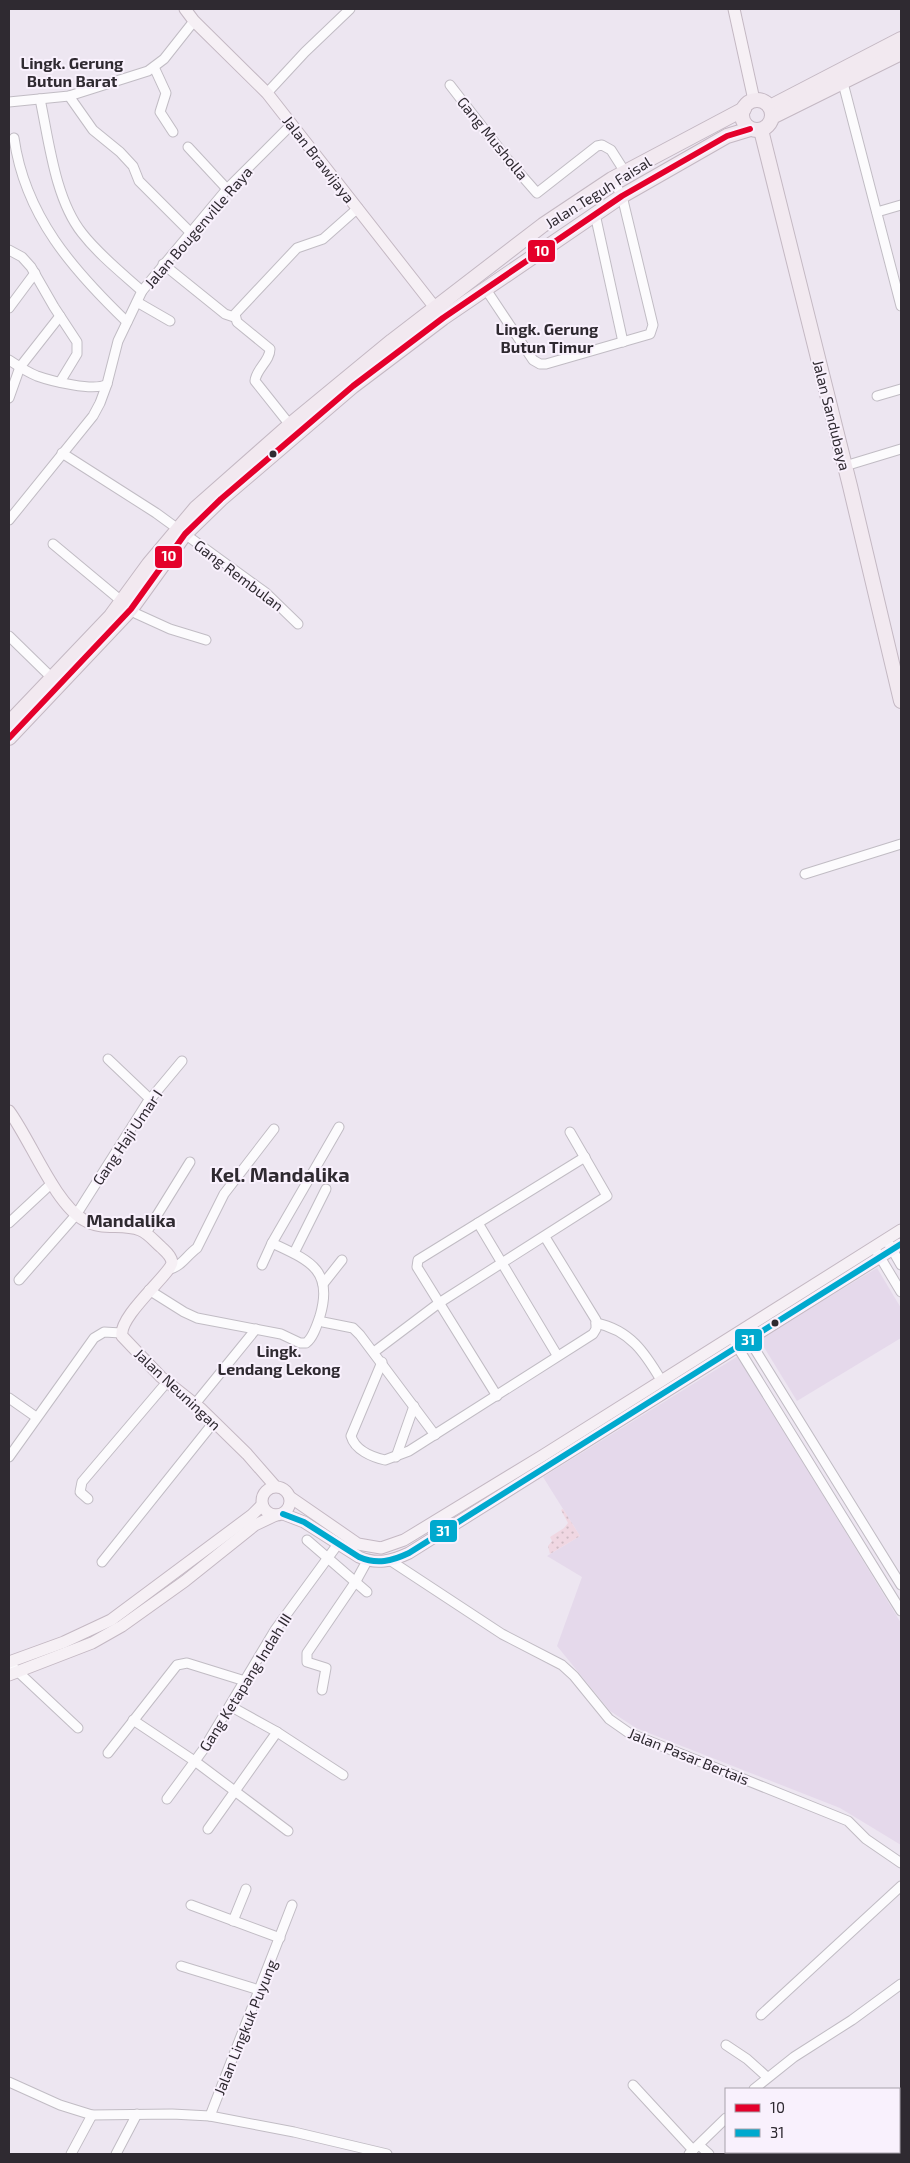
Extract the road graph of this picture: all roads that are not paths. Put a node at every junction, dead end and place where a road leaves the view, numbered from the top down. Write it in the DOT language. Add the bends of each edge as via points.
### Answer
graph roads {
  1 [pos="185,9"];
  2 [pos="734,9"];
  3 [pos="347,10"];
  4 [pos="194,21"];
  5 [pos="901,39"];
  6 [pos="901,53"];
  7 [pos="154,68"];
  8 [pos="843,83"];
  9 [pos="450,86"];
  10 [pos="267,93"];
  11 [pos="69,96"];
  12 [pos="40,99"];
  13 [pos="9,102"];
  14 [pos="749,105"];
  15 [pos="771,112"];
  16 [pos="292,124"];
  17 [pos="755,130"];
  18 [pos="173,132"];
  19 [pos="14,138"];
  20 [pos="188,147"];
  21 [pos="625,172"];
  22 [pos="612,179"];
  23 [pos="227,190"];
  24 [pos="622,196"];
  25 [pos="901,205"];
  26 [pos="358,208"];
  27 [pos="877,212"];
  28 [pos="595,214"];
  29 [pos="543,225"];
  30 [pos="190,232"];
  31 [pos="553,242"];
  32 [pos="9,250"];
  33 [pos="163,264"];
  34 [pos="35,272"];
  35 [pos="485,288"];
  36 [pos="142,292"];
  37 [pos="137,302"];
  38 [pos="901,306"];
  39 [pos="9,308"];
  40 [pos="439,313"];
  41 [pos="60,316"];
  42 [pos="235,318"];
  43 [pos="170,321"];
  44 [pos="126,322"];
  45 [pos="623,342"];
  46 [pos="9,360"];
  47 [pos="20,367"];
  48 [pos="60,382"];
  49 [pos="107,384"];
  50 [pos="901,390"];
  51 [pos="877,396"];
  52 [pos="9,398"];
  53 [pos="290,425"];
  54 [pos="901,449"];
  55 [pos="62,453"];
  56 [pos="845,466"];
  57 [pos="9,520"];
  58 [pos="181,532"];
  59 [pos="53,544"];
  60 [pos="127,606"];
  61 [pos="298,624"];
  62 [pos="9,636"];
  63 [pos="206,640"];
  64 [pos="52,678"];
  65 [pos="901,701"];
  66 [pos="9,722"];
  67 [pos="9,738"];
  68 [pos="901,844"];
  69 [pos="805,874"];
  70 [pos="108,1059"];
  71 [pos="182,1061"];
  72 [pos="150,1099"];
  73 [pos="11,1119"];
  74 [pos="339,1127"];
  75 [pos="274,1130"];
  76 [pos="570,1132"];
  77 [pos="585,1157"];
  78 [pos="190,1162"];
  79 [pos="52,1183"];
  80 [pos="326,1189"];
  81 [pos="76,1215"];
  82 [pos="9,1223"];
  83 [pos="478,1223"];
  84 [pos="901,1230"];
  85 [pos="146,1233"];
  86 [pos="545,1236"];
  87 [pos="272,1243"];
  88 [pos="893,1244"];
  89 [pos="877,1252"];
  90 [pos="294,1253"];
  91 [pos="342,1260"];
  92 [pos="502,1263"];
  93 [pos="262,1265"];
  94 [pos="901,1265"];
  95 [pos="168,1270"];
  96 [pos="19,1280"];
  97 [pos="323,1284"];
  98 [pos="149,1290"];
  99 [pos="901,1292"];
  100 [pos="439,1303"];
  101 [pos="323,1322"];
  102 [pos="596,1323"];
  103 [pos="256,1329"];
  104 [pos="742,1329"];
  105 [pos="121,1333"];
  106 [pos="731,1336"];
  107 [pos="749,1340"];
  108 [pos="738,1347"];
  109 [pos="374,1352"];
  110 [pos="557,1355"];
  111 [pos="382,1362"];
  112 [pos="662,1380"];
  113 [pos="167,1382"];
  114 [pos="497,1396"];
  115 [pos="9,1398"];
  116 [pos="195,1404"];
  117 [pos="414,1406"];
  118 [pos="36,1417"];
  119 [pos="214,1422"];
  120 [pos="435,1435"];
  121 [pos="9,1457"];
  122 [pos="396,1457"];
  123 [pos="545,1462"];
  124 [pos="275,1486"];
  125 [pos="290,1497"];
  126 [pos="88,1499"];
  127 [pos="262,1504"];
  128 [pos="280,1514"];
  129 [pos="447,1515"];
  130 [pos="454,1526"];
  131 [pos="307,1540"];
  132 [pos="338,1544"];
  133 [pos="329,1557"];
  134 [pos="367,1561"];
  135 [pos="391,1561"];
  136 [pos="102,1562"];
  137 [pos="356,1581"];
  138 [pos="901,1585"];
  139 [pos="367,1592"];
  140 [pos="901,1610"];
  141 [pos="11,1667"];
  142 [pos="245,1682"];
  143 [pos="322,1690"];
  144 [pos="230,1706"];
  145 [pos="133,1720"];
  146 [pos="78,1728"];
  147 [pos="277,1732"];
  148 [pos="108,1754"];
  149 [pos="196,1762"];
  150 [pos="343,1775"];
  151 [pos="236,1790"];
  152 [pos="167,1800"];
  153 [pos="208,1829"];
  154 [pos="288,1831"];
  155 [pos="901,1863"];
  156 [pos="901,1886"];
  157 [pos="246,1889"];
  158 [pos="192,1905"];
  159 [pos="292,1905"];
  160 [pos="233,1921"];
  161 [pos="280,1938"];
  162 [pos="181,1966"];
  163 [pos="901,1984"];
  164 [pos="259,1990"];
  165 [pos="761,2015"];
  166 [pos="726,2044"];
  167 [pos="767,2077"];
  168 [pos="9,2082"];
  169 [pos="633,2085"];
  170 [pos="755,2088"];
  171 [pos="137,2114"];
  172 [pos="92,2115"];
  173 [pos="210,2116"];
  174 [pos="725,2119"];
  175 [pos="694,2150"];
  176 [pos="71,2154"];
  177 [pos="116,2154"];
  178 [pos="386,2154"];
  179 [pos="709,2154"];
  1 -- 4 [label="main road, Jalan Brawijaya"];
  2 -- 14 [label="main road"];
  3 -- 10 [label="street"];
  4 -- 7 [label="street"];
  4 -- 10 [label="main road, Jalan Brawijaya"];
  5 -- 15 [label="highway"];
  6 -- 8 [label="highway"];
  7 -- 11 [label="street"];
  7 -- 18 [label="street" via="166,93 160,112"];
  8 -- 15 [label="highway"];
  8 -- 27 [label="street"];
  9 -- 21 [label="street, Gang Musholla" via="536,192 597,146 611,150"];
  10 -- 16 [label="main road, Jalan Brawijaya"];
  11 -- 12 [label="street"];
  11 -- 30 [label="street" via="93,130 134,167 138,181"];
  12 -- 13 [label="street"];
  12 -- 36 [label="street" via="57,183 68,209 91,244"];
  14 -- 15 [label="highway" via="763,101"];
  14 -- 17 [label="highway" via="743,122"];
  14 -- 21 [label="highway, Jalan Teguh Faisal"];
  15 -- 17 [label="highway" via="770,124"];
  16 -- 23 [label="street, Jalan Bougenville Raya"];
  16 -- 26 [label="main road, Jalan Brawijaya"];
  17 -- 24 [label="highway, Jalan Teguh Faisal" via="727,136"];
  17 -- 56 [label="highway, Jalan Sandubaya"];
  19 -- 44 [label="street" via="28,190 50,234 79,274"];
  20 -- 23 [label="street"];
  21 -- 22 [label="highway, Jalan Teguh Faisal"];
  22 -- 24 [label="street"];
  22 -- 29 [label="highway, Jalan Teguh Faisal"];
  23 -- 30 [label="street, Jalan Bougenville Raya"];
  24 -- 28 [label="highway, Jalan Teguh Faisal"];
  24 -- 45 [label="street" via="653,325 648,335"];
  25 -- 27 [label="street"];
  26 -- 40 [label="main road, Jalan Brawijaya"];
  26 -- 42 [label="street" via="323,239 297,248 236,311"];
  27 -- 38 [label="street"];
  28 -- 31 [label="highway, Jalan Teguh Faisal"];
  28 -- 45 [label="street"];
  29 -- 31 [label="highway"];
  29 -- 40 [label="highway, Jalan Teguh Faisal" via="455,291"];
  30 -- 33 [label="street, Jalan Bougenville Raya"];
  31 -- 35 [label="highway, Jalan Teguh Faisal"];
  32 -- 34 [label="street" via="22,257"];
  33 -- 36 [label="street, Jalan Bougenville Raya"];
  33 -- 42 [label="street" via="225,314"];
  34 -- 39 [label="street"];
  34 -- 41 [label="street"];
  35 -- 40 [label="highway, Jalan Teguh Faisal"];
  35 -- 45 [label="street" via="538,363 546,364"];
  36 -- 37 [label="street, Jalan Bougenville Raya"];
  37 -- 43 [label="street"];
  37 -- 44 [label="street, Jalan Bougenville Raya"];
  40 -- 53 [label="highway, Jalan Teguh Faisal" via="392,341"];
  40 -- 58 [label="highway, Jalan Teguh Faisal"];
  41 -- 47 [label="street"];
  41 -- 48 [label="street" via="76,339 78,348"];
  42 -- 53 [label="street" via="270,349 255,381"];
  44 -- 49 [label="street, Jalan Bougenville Raya"];
  46 -- 47 [label="street"];
  47 -- 48 [label="street"];
  47 -- 52 [label="street"];
  48 -- 49 [label="street" via="98,388"];
  49 -- 55 [label="street, Jalan Bougenville Raya" via="97,410"];
  50 -- 51 [label="street"];
  53 -- 58 [label="highway, Jalan Teguh Faisal" via="196,508"];
  54 -- 56 [label="street"];
  55 -- 57 [label="street, Jalan Bougenville Raya"];
  55 -- 58 [label="street, Gang Rembulan"];
  56 -- 65 [label="highway, Jalan Sandubaya"];
  58 -- 60 [label="highway, Jalan Teguh Faisal" via="149,564"];
  58 -- 61 [label="street, Gang Rembulan" via="266,593"];
  59 -- 60 [label="street"];
  60 -- 63 [label="street" via="157,624"];
  60 -- 64 [label="highway, Jalan Teguh Faisal"];
  60 -- 67 [label="highway, Jalan Teguh Faisal"];
  62 -- 64 [label="street"];
  64 -- 66 [label="highway, Jalan Teguh Faisal"];
  68 -- 69 [label="street"];
  70 -- 72 [label="street"];
  71 -- 72 [label="street, Gang Haji Umar I"];
  72 -- 81 [label="street, Gang Haji Umar I"];
  73 -- 79 [label="main road"];
  74 -- 87 [label="street"];
  75 -- 95 [label="street" via="224,1194 196,1249 182,1264"];
  76 -- 77 [label="street"];
  77 -- 83 [label="street"];
  77 -- 86 [label="street" via="607,1196"];
  78 -- 85 [label="street"];
  79 -- 81 [label="main road"];
  79 -- 82 [label="street"];
  80 -- 90 [label="street"];
  81 -- 85 [label="main road" via="99,1226 133,1228"];
  81 -- 96 [label="street, Gang Haji Umar I"];
  83 -- 92 [label="street"];
  83 -- 100 [label="street" via="417,1262 418,1270"];
  84 -- 88 [label="main road"];
  85 -- 95 [label="main road" via="170,1256 172,1263"];
  86 -- 92 [label="street"];
  86 -- 102 [label="street"];
  87 -- 90 [label="street"];
  87 -- 93 [label="street"];
  88 -- 89 [label="main road"];
  88 -- 94 [label="street"];
  89 -- 99 [label="street"];
  89 -- 104 [label="main road"];
  89 -- 107 [label="main road"];
  90 -- 97 [label="street" via="312,1263"];
  91 -- 97 [label="street"];
  92 -- 100 [label="street"];
  92 -- 110 [label="street"];
  95 -- 98 [label="main road"];
  97 -- 103 [label="street" via="321,1312 306,1343"];
  98 -- 103 [label="street" via="190,1315"];
  98 -- 105 [label="main road"];
  100 -- 109 [label="street"];
  100 -- 114 [label="street"];
  101 -- 109 [label="street" via="353,1328"];
  102 -- 110 [label="street" via="593,1334"];
  102 -- 112 [label="street" via="625,1334 638,1344"];
  103 -- 116 [label="street"];
  104 -- 106 [label="main road"];
  104 -- 107 [label="street"];
  105 -- 113 [label="main road, Jalan Neuningan"];
  105 -- 118 [label="street" via="104,1332 94,1338"];
  106 -- 108 [label="street"];
  106 -- 112 [label="main road"];
  107 -- 108 [label="main road"];
  107 -- 138 [label="street"];
  108 -- 123 [label="main road"];
  108 -- 140 [label="street"];
  109 -- 111 [label="street"];
  110 -- 114 [label="street"];
  111 -- 117 [label="street"];
  111 -- 122 [label="street" via="351,1436 358,1447 375,1458"];
  112 -- 123 [label="main road"];
  113 -- 116 [label="main road, Jalan Neuningan"];
  113 -- 126 [label="street" via="82,1482 80,1492"];
  114 -- 120 [label="street"];
  115 -- 118 [label="street"];
  116 -- 119 [label="main road, Jalan Neuningan"];
  117 -- 120 [label="street"];
  117 -- 122 [label="street"];
  118 -- 121 [label="street"];
  119 -- 124 [label="main road, Jalan Neuningan" via="248,1454"];
  119 -- 136 [label="street"];
  120 -- 122 [label="street"];
  123 -- 129 [label="main road"];
  123 -- 130 [label="main road"];
  124 -- 125 [label="main road" via="287,1491"];
  124 -- 127 [label="main road" via="264,1492"];
  125 -- 128 [label="main road" via="290,1504"];
  125 -- 129 [label="main road" via="351,1540 374,1548 388,1547 404,1540"];
  127 -- 128 [label="main road" via="270,1514"];
  127 -- 141 [label="main road" via="252,1515 111,1620"];
  128 -- 132 [label="main road" via="304,1522"];
  128 -- 141 [label="main road" via="255,1525 122,1626 92,1643"];
  129 -- 130 [label="main road"];
  130 -- 135 [label="main road"];
  131 -- 133 [label="street"];
  132 -- 133 [label="street, Gang Ketapang Indah III"];
  132 -- 134 [label="main road"];
  133 -- 137 [label="street"];
  133 -- 142 [label="street, Gang Ketapang Indah III" via="275,1630"];
  134 -- 135 [label="main road"];
  134 -- 137 [label="street"];
  135 -- 155 [label="street, Jalan Pasar Bertais" via="502,1634 562,1665 609,1719 629,1734 842,1818"];
  137 -- 139 [label="street"];
  137 -- 143 [label="street" via="306,1658 307,1662 326,1668"];
  141 -- 146 [label="street"];
  142 -- 144 [label="street, Gang Ketapang Indah III"];
  142 -- 145 [label="street" via="190,1664 179,1664"];
  144 -- 147 [label="street"];
  144 -- 149 [label="street, Gang Ketapang Indah III"];
  145 -- 148 [label="street"];
  145 -- 149 [label="street"];
  147 -- 150 [label="street"];
  147 -- 151 [label="street"];
  149 -- 151 [label="street"];
  149 -- 152 [label="street, Gang Ketapang Indah III"];
  151 -- 153 [label="street"];
  151 -- 154 [label="street"];
  156 -- 165 [label="street"];
  157 -- 160 [label="street"];
  158 -- 160 [label="street"];
  159 -- 161 [label="street, Jalan Lingkuk Puyung"];
  160 -- 161 [label="street"];
  161 -- 164 [label="street, Jalan Lingkuk Puyung"];
  162 -- 164 [label="street"];
  163 -- 167 [label="street"];
  164 -- 173 [label="street, Jalan Lingkuk Puyung"];
  166 -- 167 [label="street"];
  167 -- 170 [label="street"];
  168 -- 172 [label="street" via="60,2105"];
  169 -- 175 [label="street"];
  171 -- 172 [label="street"];
  171 -- 173 [label="street"];
  171 -- 177 [label="street"];
  172 -- 176 [label="street"];
  173 -- 178 [label="street"];
  174 -- 175 [label="street"];
  175 -- 179 [label="street"];
}
